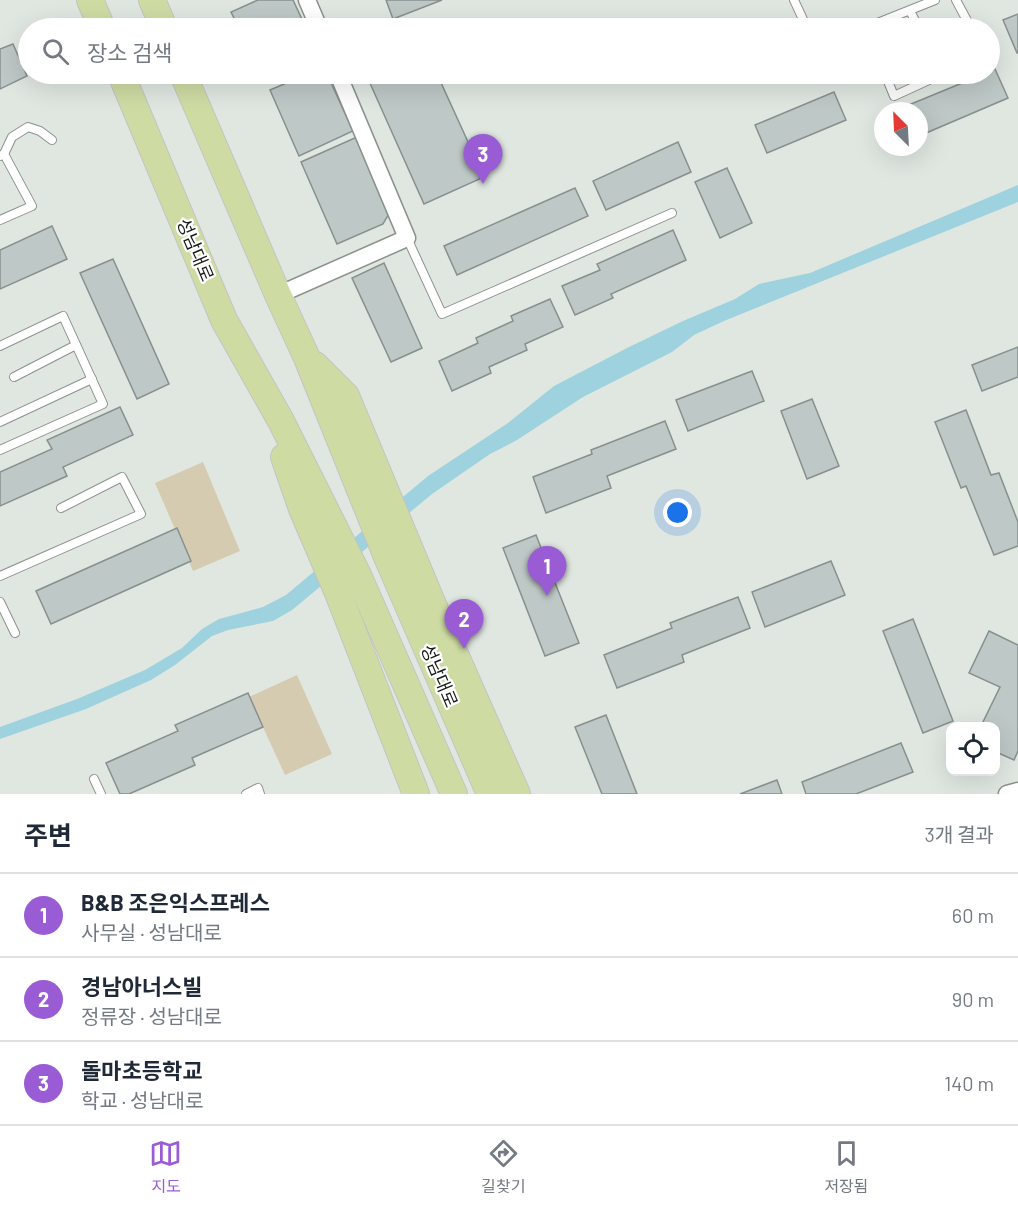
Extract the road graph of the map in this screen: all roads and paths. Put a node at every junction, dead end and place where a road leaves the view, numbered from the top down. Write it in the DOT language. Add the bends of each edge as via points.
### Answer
graph roads {
  1 [pos="90,0"];
  2 [pos="152,0"];
  3 [pos="307,0"];
  4 [pos="794,0"];
  5 [pos="935,0"];
  6 [pos="956,0"];
  7 [pos="910,10"];
  8 [pos="98,18"];
  9 [pos="160,18"];
  10 [pos="315,18"];
  11 [pos="802,18"];
  12 [pos="890,18"];
  13 [pos="914,18"];
  14 [pos="966,18"];
  15 [pos="125,84"];
  16 [pos="187,84"];
  17 [pos="342,84"];
  18 [pos="889,84"];
  19 [pos="920,84"];
  20 [pos="52,140"];
  21 [pos="2,155"];
  22 [pos="672,213"];
  23 [pos="0,220"];
  24 [pos="407,238"];
  25 [pos="278,295"];
  26 [pos="76,345"];
  27 [pos="0,346"];
  28 [pos="14,377"];
  29 [pos="92,379"];
  30 [pos="0,422"];
  31 [pos="0,450"];
  32 [pos="311,504"];
  33 [pos="60,508"];
  34 [pos="397,550"];
  35 [pos="0,576"];
  36 [pos="0,602"];
  37 [pos="15,633"];
  38 [pos="94,779"];
  39 [pos="1018,791"];
  40 [pos="101,794"];
  41 [pos="246,794"];
  42 [pos="260,794"];
  43 [pos="416,794"];
  44 [pos="454,794"];
  45 [pos="490,794"];
  46 [pos="517,794"];
  47 [pos="1007,794"];
  1 -- 8 [label="main road"];
  2 -- 9 [label="main road"];
  3 -- 10 [label="street"];
  4 -- 11 [label="lane"];
  5 -- 7 [label="lane"];
  6 -- 14 [label="lane"];
  7 -- 12 [label="lane"];
  7 -- 13 [label="lane"];
  15 -- 32 [label="main road, 성남대로" via="224,320 280,421"];
  16 -- 25 [label="main road"];
  17 -- 24 [label="street"];
  18 -- 19 [label="lane" via="894,96"];
  20 -- 21 [label="lane" via="28,127 12,136"];
  21 -- 23 [label="lane" via="32,206"];
  22 -- 24 [label="lane" via="442,314"];
  24 -- 25 [label="street"];
  25 -- 34 [label="main road" via="364,469"];
  26 -- 27 [label="lane" via="63,316"];
  26 -- 28 [label="lane"];
  26 -- 29 [label="lane"];
  29 -- 30 [label="lane"];
  29 -- 31 [label="lane" via="103,404"];
  32 -- 43 [label="main road" via="338,593"];
  32 -- 44 [label="main road, 성남대로" via="358,575"];
  33 -- 35 [label="lane" via="122,477 141,514"];
  34 -- 45 [label="main road, 성남대로"];
  34 -- 46 [label="main road"];
  36 -- 37 [label="lane"];
  38 -- 40 [label="lane"];
  39 -- 47 [label="street"];
  41 -- 42 [label="lane" via="258,788"];
}
